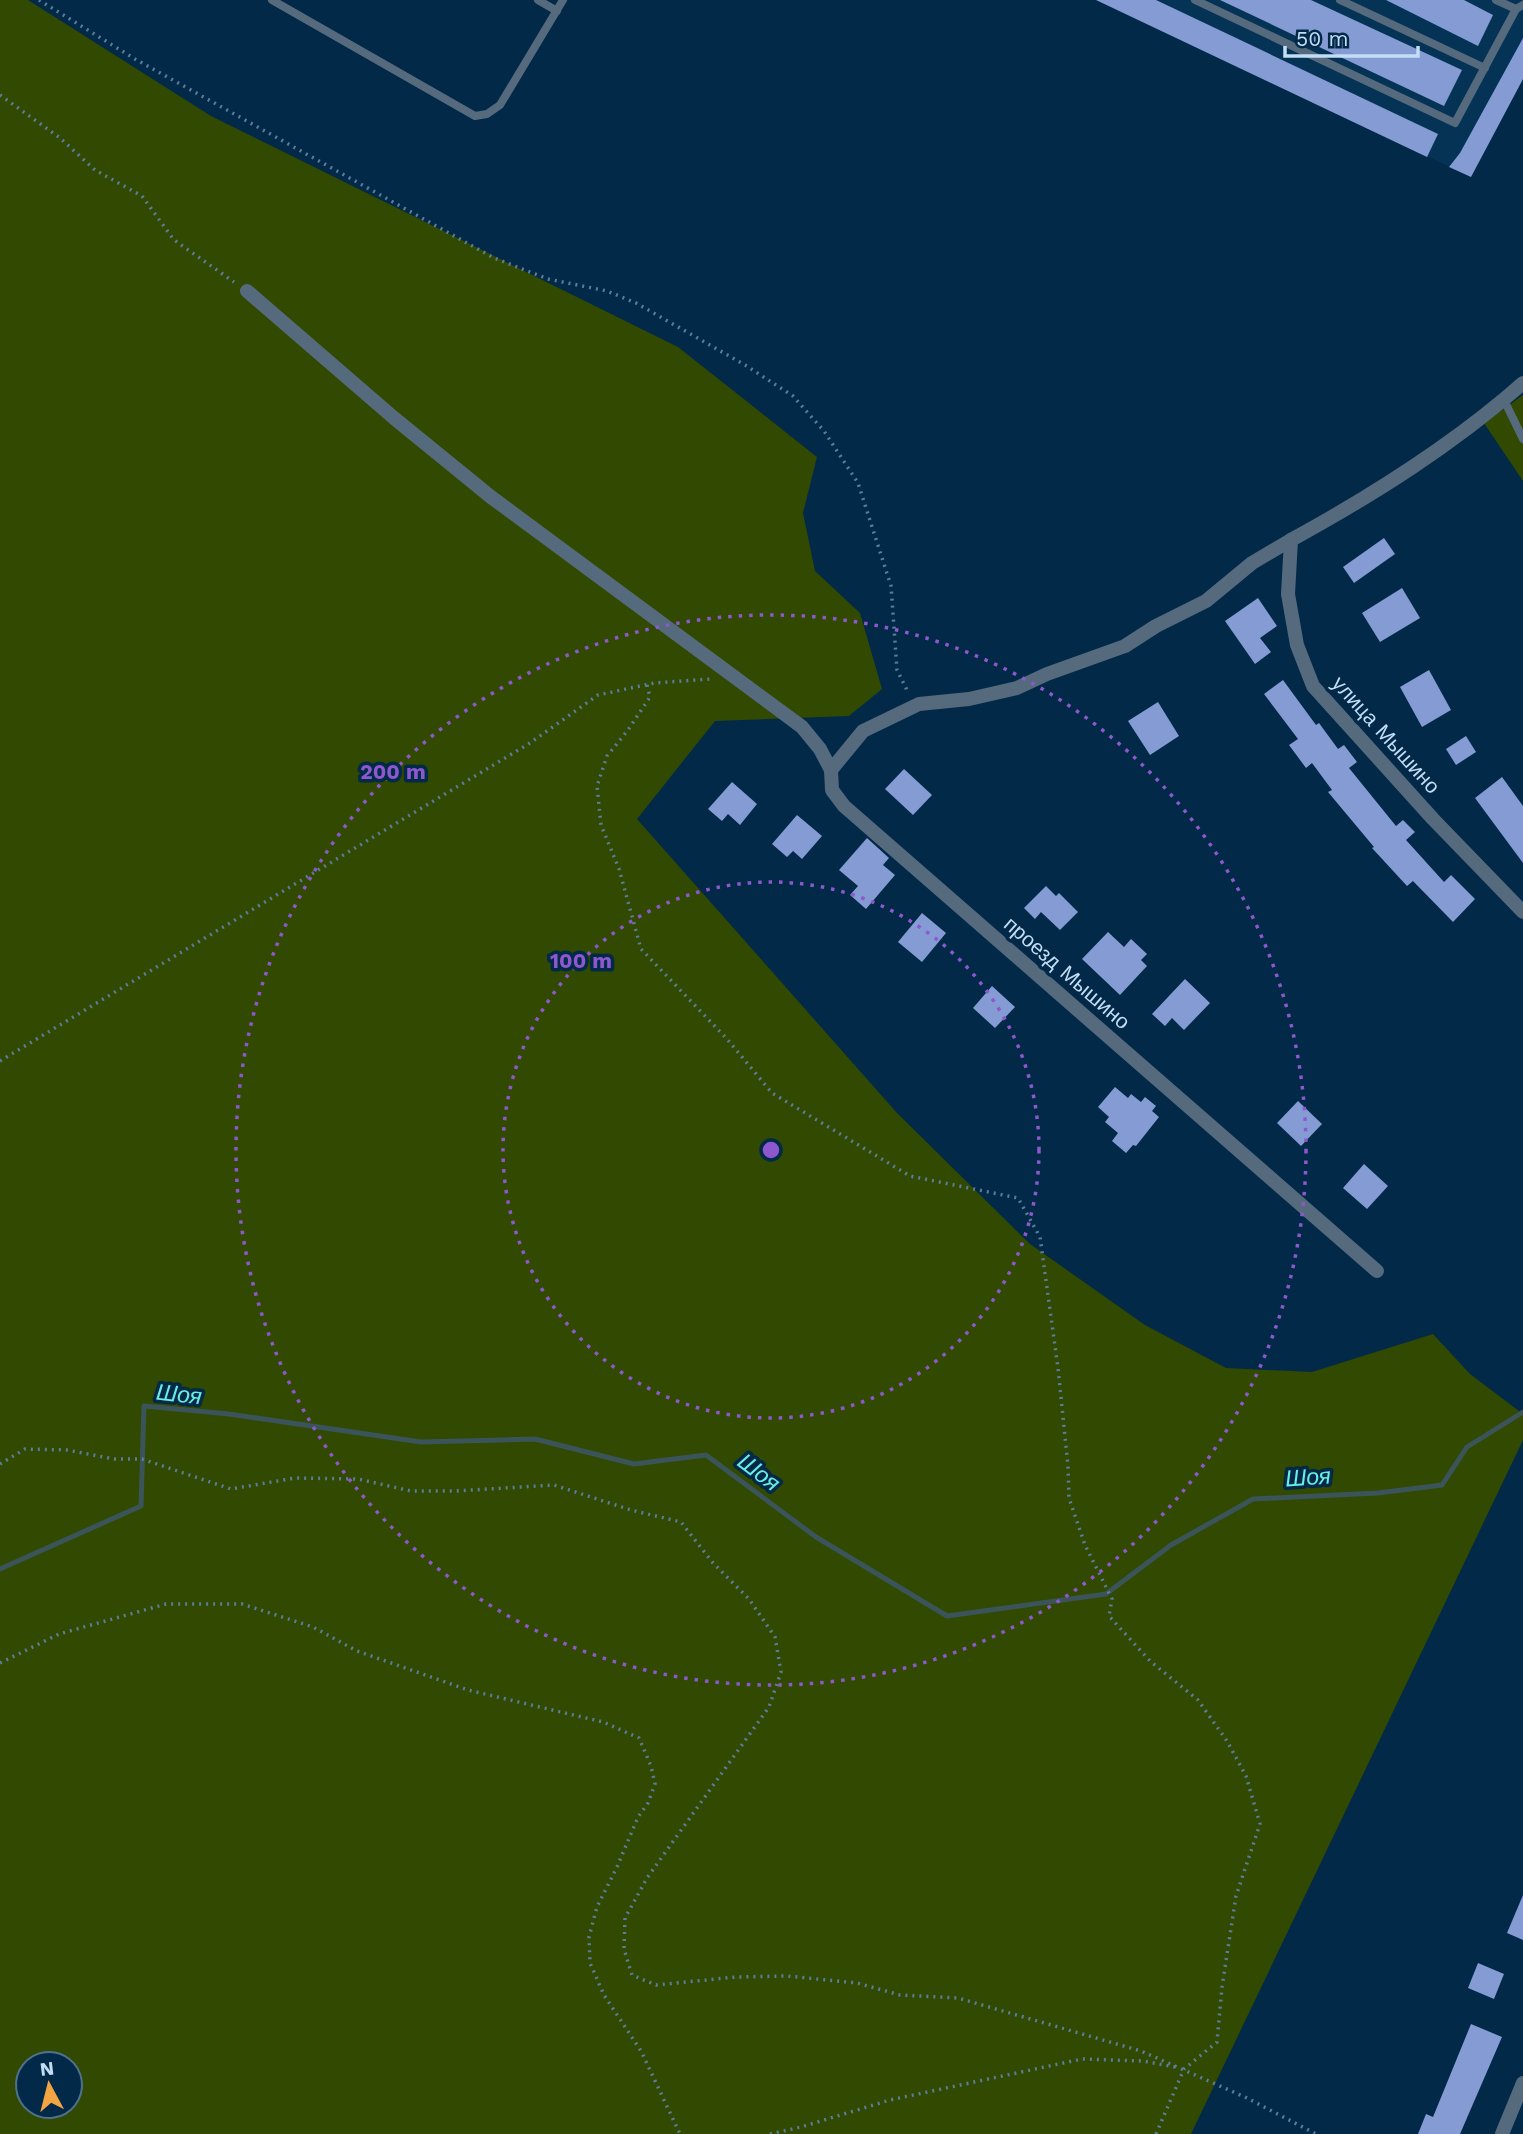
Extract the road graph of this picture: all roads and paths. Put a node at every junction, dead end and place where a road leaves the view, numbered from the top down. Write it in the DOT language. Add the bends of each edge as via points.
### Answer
graph roads {
  1 [pos="39,0"];
  2 [pos="272,0"];
  3 [pos="538,0"];
  4 [pos="563,0"];
  5 [pos="1195,0"];
  6 [pos="1340,0"];
  7 [pos="1496,0"];
  8 [pos="1520,7"];
  9 [pos="557,11"];
  10 [pos="1485,68"];
  11 [pos="0,95"];
  12 [pos="247,291"];
  13 [pos="1523,383"];
  14 [pos="1504,400"];
  15 [pos="1523,439"];
  16 [pos="1291,540"];
  17 [pos="734,677"];
  18 [pos="647,685"];
  19 [pos="919,704"];
  20 [pos="831,770"];
  21 [pos="1523,912"];
  22 [pos="0,1061"];
  23 [pos="1377,1270"];
  24 [pos="0,1464"];
  25 [pos="0,1663"];
  26 [pos="1184,2069"];
  27 [pos="1523,2083"];
  28 [pos="680,2134"];
  29 [pos="770,2134"];
  30 [pos="1156,2134"];
  31 [pos="1316,2134"];
  32 [pos="1502,2134"];
  1 -- 19 [label="path" via="135,59 494,258 548,279 607,291 636,303 793,396 824,431 858,483 891,586 897,670"];
  2 -- 9 [label="lane" via="475,116 500,105"];
  3 -- 9 [label="lane"];
  4 -- 9 [label="lane"];
  5 -- 10 [label="lane" via="1455,123"];
  6 -- 10 [label="lane"];
  7 -- 8 [label="lane"];
  8 -- 10 [label="lane"];
  11 -- 12 [label="path" via="95,170 142,196 174,240"];
  12 -- 17 [label="street, проезд Мышино" via="491,497"];
  13 -- 14 [label="street"];
  14 -- 15 [label="lane"];
  14 -- 16 [label="street" via="1414,467"];
  16 -- 19 [label="street" via="1252,563 1206,601 1125,646 1017,688"];
  16 -- 21 [label="street, улица Мышино" via="1288,594 1297,645 1313,686"];
  17 -- 18 [label="path"];
  17 -- 20 [label="street, проезд Мышино" via="802,727"];
  18 -- 22 [label="path" via="598,695 530,743"];
  18 -- 26 [label="path" via="650,697 607,756 597,786 601,825 619,869 641,949 772,1093 910,1176 1018,1198 1040,1237 1069,1498 1085,1545 1112,1599 1109,1616 1150,1661 1198,1700 1246,1776 1260,1824 1236,1896 1217,2042"];
  19 -- 20 [label="street" via="863,731"];
  20 -- 23 [label="street, проезд Мышино" via="832,790 844,806"];
  24 -- 26 [label="path" via="25,1449 67,1450 142,1459 231,1489 295,1479 358,1479 411,1491 554,1485 681,1522 749,1599 775,1637 781,1672 769,1707 647,1878 625,1918 624,1949 632,1975 656,1985 787,1976 858,1983 900,1995 958,1998 1141,2051"];
  25 -- 28 [label="path" via="59,1634 166,1604 242,1605 313,1627 357,1651 468,1690 603,1722 639,1738 655,1784 597,1907 589,1937 590,1963 604,1995 641,2051"];
  26 -- 29 [label="path" via="1143,2061 1082,2059 890,2100"];
  26 -- 30 [label="path"];
  26 -- 31 [label="path"];
  27 -- 32 [label="street"];
}
